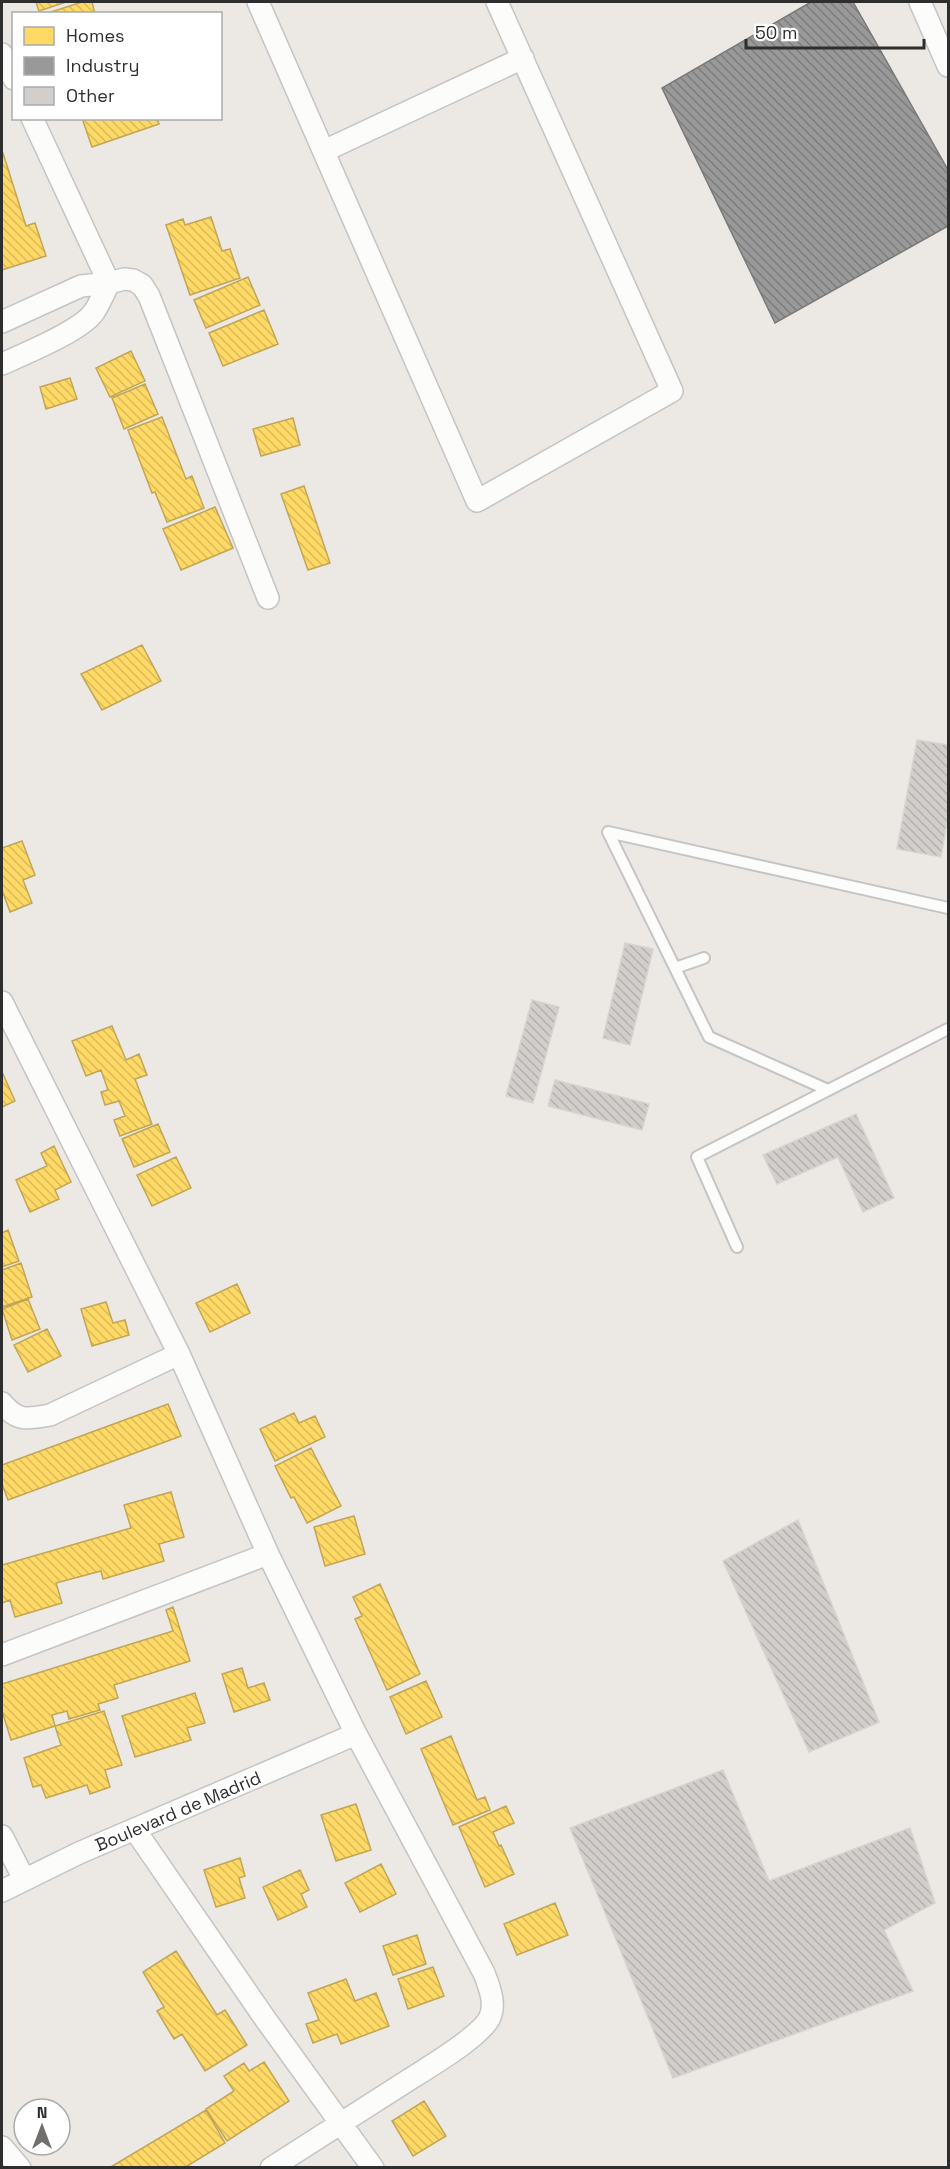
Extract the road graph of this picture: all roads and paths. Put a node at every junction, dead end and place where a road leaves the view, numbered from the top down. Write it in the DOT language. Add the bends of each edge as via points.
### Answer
graph roads {
  1 [pos="258,2"];
  2 [pos="497,2"];
  3 [pos="920,2"];
  4 [pos="2,54"];
  5 [pos="523,58"];
  6 [pos="948,66"];
  7 [pos="12,75"];
  8 [pos="33,120"];
  9 [pos="324,151"];
  10 [pos="110,283"];
  11 [pos="2,322"];
  12 [pos="2,364"];
  13 [pos="268,598"];
  14 [pos="948,908"];
  15 [pos="704,958"];
  16 [pos="675,968"];
  17 [pos="2,1002"];
  18 [pos="948,1029"];
  19 [pos="828,1090"];
  20 [pos="737,1247"];
  21 [pos="179,1354"];
  22 [pos="2,1403"];
  23 [pos="268,1554"];
  24 [pos="2,1655"];
  25 [pos="356,1734"];
  26 [pos="135,1830"];
  27 [pos="2,1836"];
  28 [pos="24,1879"];
  29 [pos="2,1891"];
  30 [pos="342,2123"];
  31 [pos="2,2146"];
  32 [pos="20,2168"];
  33 [pos="271,2168"];
  34 [pos="373,2168"];
  1 -- 9 [label="street"];
  2 -- 5 [label="street"];
  3 -- 6 [label="street"];
  4 -- 7 [label="street"];
  5 -- 9 [label="street"];
  5 -- 9 [label="street" via="672,391 477,501"];
  8 -- 10 [label="street"];
  10 -- 11 [label="street" via="81,286"];
  10 -- 12 [label="street" via="93,314 68,333"];
  10 -- 13 [label="street" via="133,280 149,296"];
  14 -- 16 [label="lane" via="608,832"];
  15 -- 16 [label="lane"];
  16 -- 19 [label="lane" via="709,1037"];
  17 -- 21 [label="street"];
  18 -- 19 [label="lane"];
  19 -- 20 [label="lane" via="697,1157"];
  21 -- 22 [label="street" via="50,1415 28,1419 10,1414"];
  21 -- 23 [label="street"];
  23 -- 24 [label="street"];
  23 -- 25 [label="street"];
  25 -- 26 [label="street, Boulevard de Madrid"];
  25 -- 30 [label="street" via="484,1973 492,2004 491,2015 476,2034"];
  26 -- 28 [label="street, Boulevard de Madrid"];
  26 -- 30 [label="street"];
  27 -- 28 [label="street"];
  28 -- 29 [label="street, Boulevard de Madrid"];
  30 -- 33 [label="street"];
  30 -- 34 [label="street"];
  31 -- 32 [label="street"];
}
